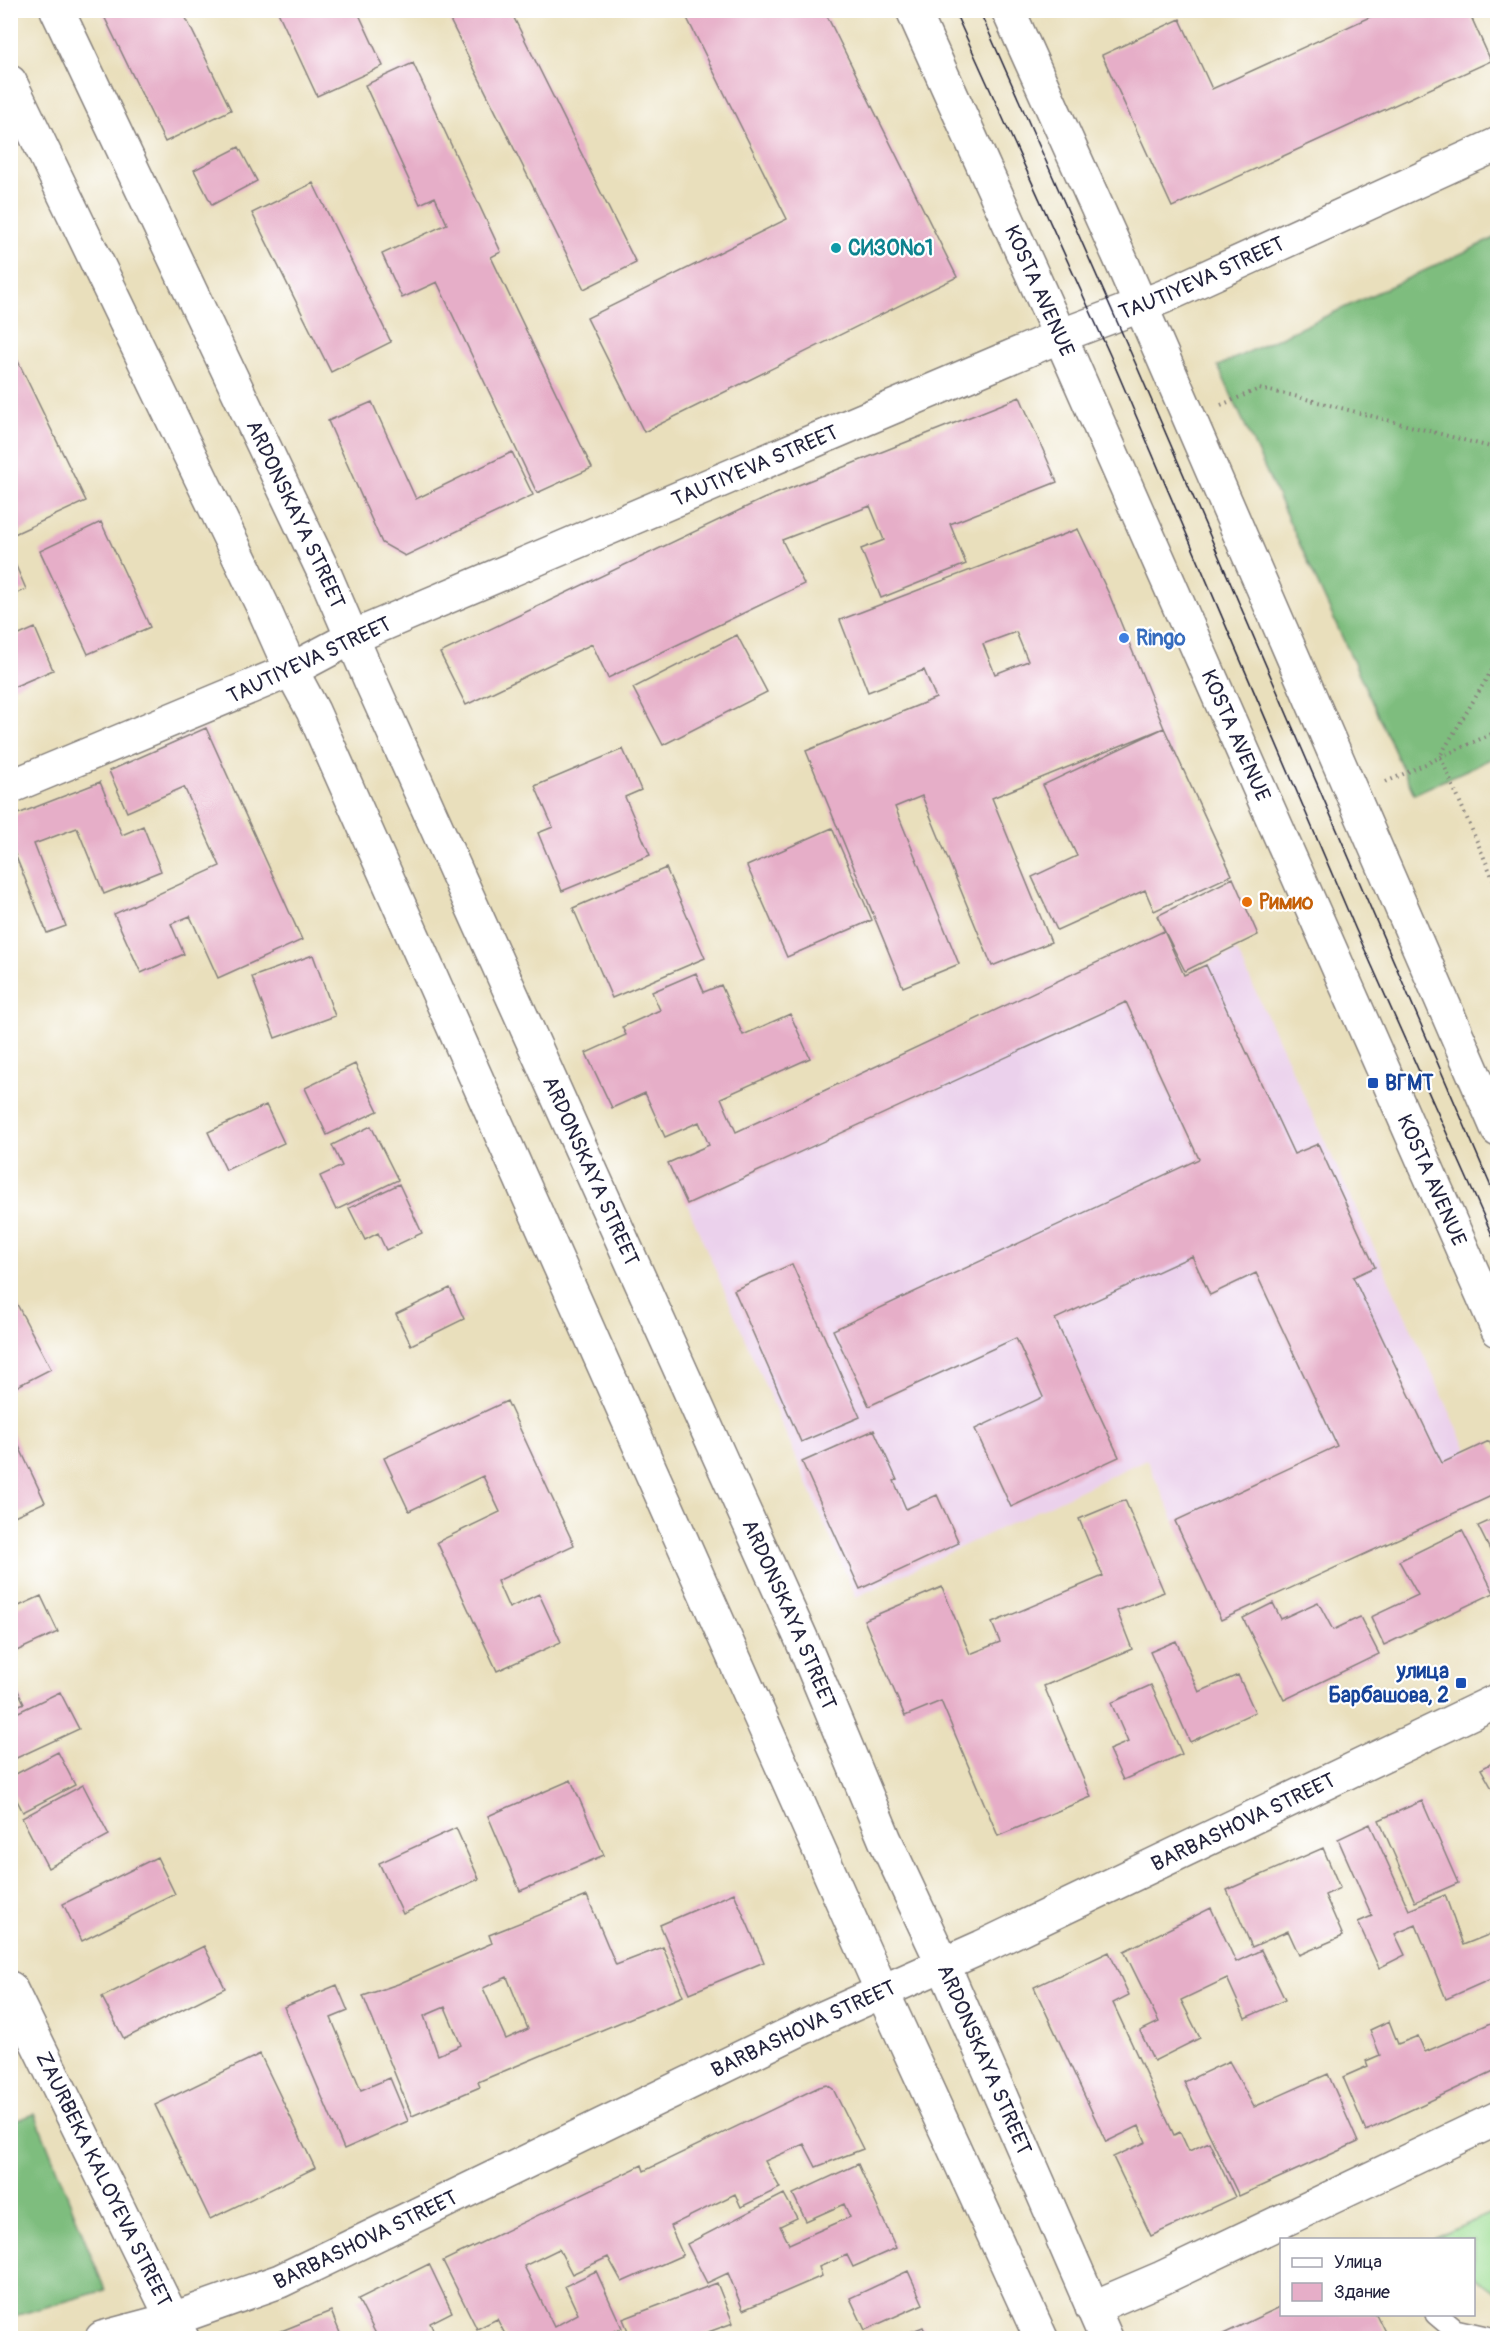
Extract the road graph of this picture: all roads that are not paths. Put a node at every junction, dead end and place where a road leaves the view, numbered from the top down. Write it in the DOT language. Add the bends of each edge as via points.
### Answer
graph roads {
  1 [pos="57,10"];
  2 [pos="913,10"];
  3 [pos="1008,10"];
  4 [pos="10,82"];
  5 [pos="1497,144"];
  6 [pos="1139,305"];
  7 [pos="1060,336"];
  8 [pos="353,637"];
  9 [pos="291,670"];
  10 [pos="10,787"];
  11 [pos="1497,1130"];
  12 [pos="1497,1330"];
  13 [pos="1497,1700"];
  14 [pos="943,1964"];
  15 [pos="10,1988"];
  16 [pos="882,1991"];
  17 [pos="1497,2118"];
  18 [pos="1092,2308"];
  19 [pos="1438,2316"];
  20 [pos="177,2329"];
  21 [pos="102,2338"];
  22 [pos="1041,2338"];
  23 [pos="1106,2338"];
  24 [pos="1491,2338"];
  1 -- 8 [label="main road, ARDONSKAYA STREET"];
  2 -- 7 [label="main road, KOSTA AVENUE"];
  3 -- 6 [label="main road"];
  4 -- 9 [label="main road"];
  5 -- 6 [label="main road, TAUTIYEVA STREET"];
  6 -- 7 [label="main road, TAUTIYEVA STREET"];
  6 -- 11 [label="main road"];
  7 -- 8 [label="main road, TAUTIYEVA STREET"];
  7 -- 12 [label="main road, KOSTA AVENUE"];
  8 -- 9 [label="main road, TAUTIYEVA STREET"];
  8 -- 14 [label="main road, ARDONSKAYA STREET"];
  9 -- 10 [label="main road, TAUTIYEVA STREET"];
  9 -- 16 [label="main road" via="314,711"];
  13 -- 14 [label="main road, BARBASHOVA STREET"];
  14 -- 16 [label="main road, BARBASHOVA STREET"];
  14 -- 18 [label="main road, ARDONSKAYA STREET"];
  15 -- 20 [label="main road, ZAURBEKA KALOYEVA STREET"];
  16 -- 20 [label="main road, BARBASHOVA STREET"];
  16 -- 22 [label="main road"];
  17 -- 18 [label="main road"];
  18 -- 23 [label="main road, ARDONSKAYA STREET"];
  19 -- 24 [label="lane" via="1455,2330"];
  20 -- 21 [label="main road, BARBASHOVA STREET"];
}
